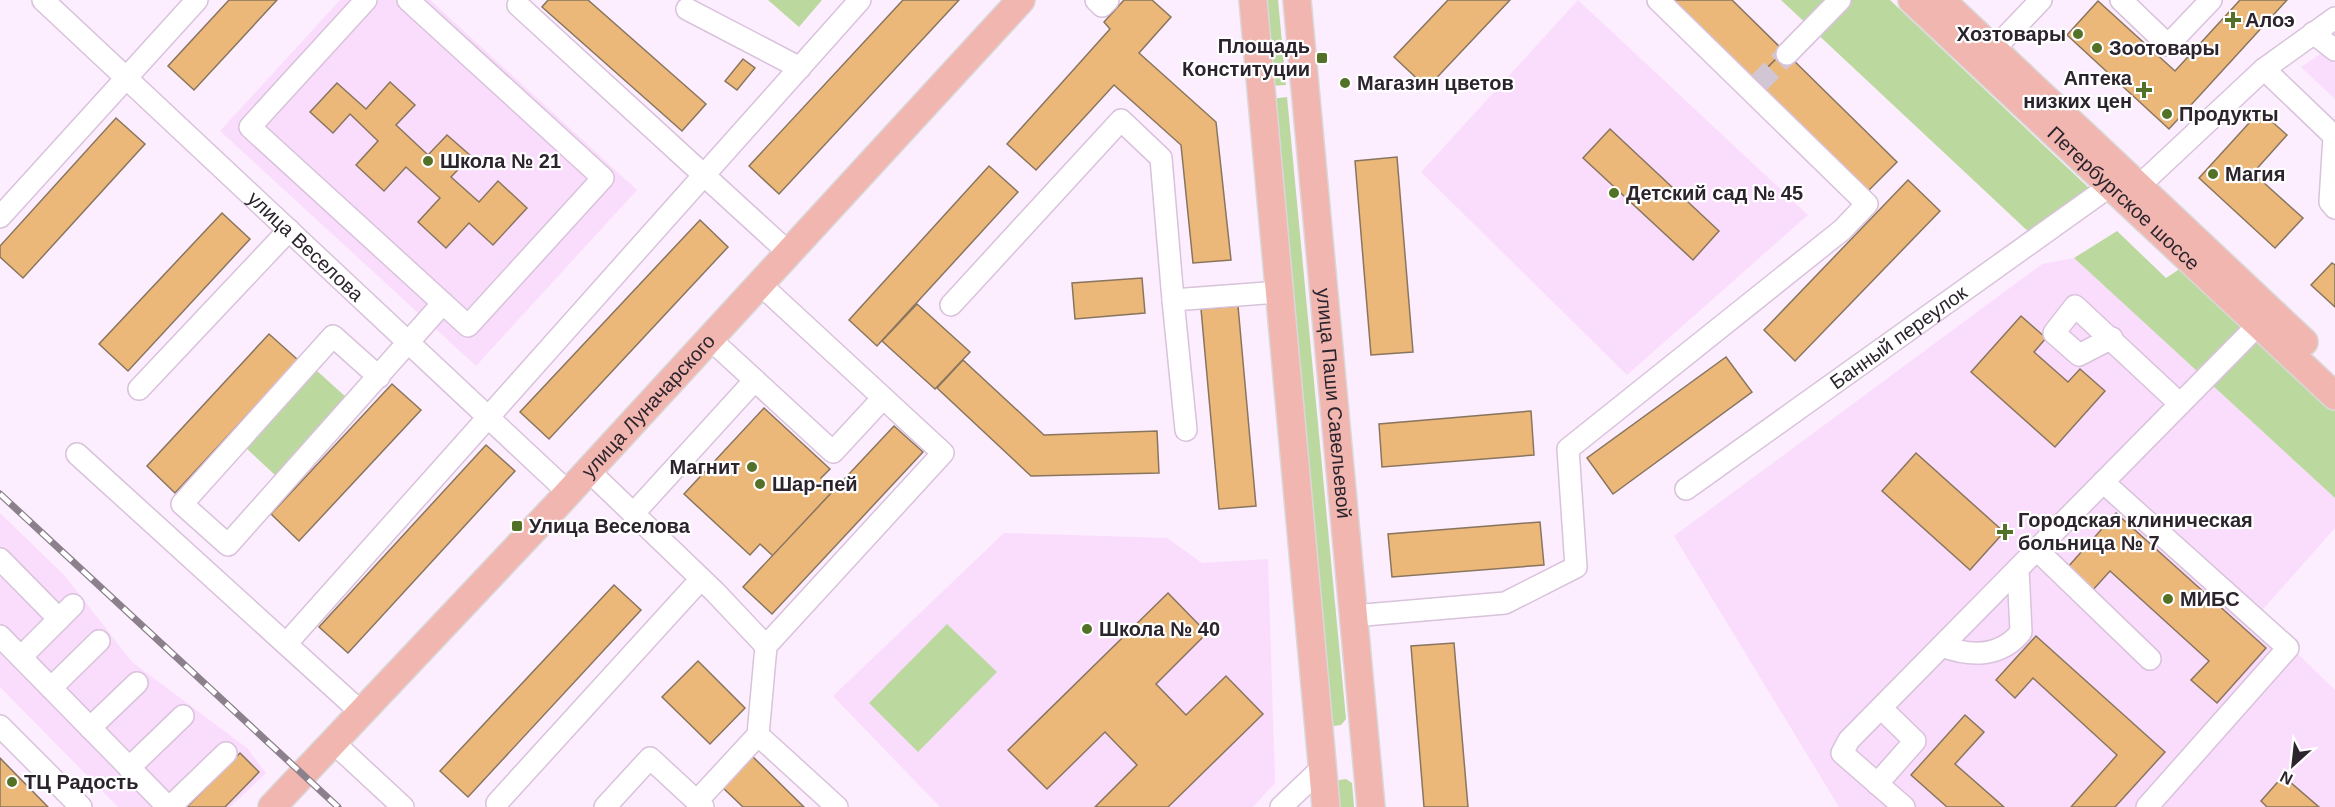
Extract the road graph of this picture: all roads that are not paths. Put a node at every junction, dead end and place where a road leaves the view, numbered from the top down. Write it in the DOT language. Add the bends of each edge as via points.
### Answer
graph roads {
  1 [pos="43,0"];
  2 [pos="196,0"];
  3 [pos="366,0"];
  4 [pos="408,0"];
  5 [pos="860,0"];
  6 [pos="1021,0"];
  7 [pos="1096,0"];
  8 [pos="1108,0"];
  9 [pos="1254,0"];
  10 [pos="1297,0"];
  11 [pos="1658,0"];
  12 [pos="1840,0"];
  13 [pos="1912,0"];
  14 [pos="1941,0"];
  15 [pos="2041,0"];
  16 [pos="2121,0"];
  17 [pos="2211,0"];
  18 [pos="687,3"];
  19 [pos="518,5"];
  20 [pos="2335,18"];
  21 [pos="2313,33"];
  22 [pos="1994,49"];
  23 [pos="2335,50"];
  24 [pos="1787,54"];
  25 [pos="800,68"];
  26 [pos="2264,69"];
  27 [pos="127,78"];
  28 [pos="704,176"];
  29 [pos="2110,186"];
  30 [pos="2139,186"];
  31 [pos="2335,208"];
  32 [pos="0,217"];
  33 [pos="289,230"];
  34 [pos="789,253"];
  35 [pos="760,284"];
  36 [pos="1280,292"];
  37 [pos="1173,300"];
  38 [pos="443,303"];
  39 [pos="951,305"];
  40 [pos="2264,318"];
  41 [pos="2112,338"];
  42 [pos="710,339"];
  43 [pos="408,342"];
  44 [pos="2335,372"];
  45 [pos="379,377"];
  46 [pos="755,381"];
  47 [pos="139,389"];
  48 [pos="2335,396"];
  49 [pos="883,398"];
  50 [pos="2180,405"];
  51 [pos="488,417"];
  52 [pos="1186,430"];
  53 [pos="77,454"];
  54 [pos="589,471"];
  55 [pos="2103,482"];
  56 [pos="1686,489"];
  57 [pos="569,493"];
  58 [pos="633,514"];
  59 [pos="2037,550"];
  60 [pos="0,559"];
  61 [pos="2018,569"];
  62 [pos="701,579"];
  63 [pos="1353,616"];
  64 [pos="0,636"];
  65 [pos="99,641"];
  66 [pos="286,644"];
  67 [pos="766,646"];
  68 [pos="1942,646"];
  69 [pos="21,657"];
  70 [pos="2150,659"];
  71 [pos="137,682"];
  72 [pos="51,688"];
  73 [pos="1881,708"];
  74 [pos="363,714"];
  75 [pos="183,716"];
  76 [pos="0,726"];
  77 [pos="90,728"];
  78 [pos="758,735"];
  79 [pos="335,744"];
  80 [pos="1365,747"];
  81 [pos="226,753"];
  82 [pos="1322,760"];
  83 [pos="129,768"];
  84 [pos="1877,784"];
  85 [pos="497,803"];
  86 [pos="700,804"];
  87 [pos="81,807"];
  88 [pos="169,807"];
  89 [pos="272,807"];
  90 [pos="403,807"];
  91 [pos="605,807"];
  92 [pos="837,807"];
  93 [pos="1281,807"];
  94 [pos="1326,807"];
  95 [pos="1371,807"];
  96 [pos="1904,807"];
  97 [pos="2147,807"];
  1 -- 27 [label="street, улица Веселова"];
  2 -- 27 [label="street"];
  3 -- 38 [label="street" via="250,127"];
  4 -- 38 [label="street" via="603,178 468,326"];
  5 -- 25 [label="street"];
  6 -- 34 [label="main road, улица Луначарского"];
  7 -- 8 [label="street" via="1102,6"];
  9 -- 36 [label="main road"];
  10 -- 63 [label="main road, улица Паши Савельевой"];
  11 -- 63 [label="street" via="1754,88 1867,204 1842,230 1568,448 1576,567 1506,603"];
  12 -- 24 [label="street"];
  13 -- 29 [label="main road, Петербургское шоссе"];
  14 -- 22 [label="main road, Петербургское шоссе"];
  15 -- 22 [label="street"];
  16 -- 17 [label="street" via="2168,45"];
  18 -- 25 [label="street"];
  19 -- 28 [label="street"];
  20 -- 21 [label="street"];
  21 -- 23 [label="street"];
  21 -- 26 [label="street"];
  22 -- 30 [label="main road, Петербургское шоссе"];
  25 -- 28 [label="street"];
  26 -- 30 [label="street"];
  26 -- 31 [label="street" via="2334,136 2330,202"];
  27 -- 32 [label="street"];
  27 -- 33 [label="street, улица Веселова"];
  28 -- 34 [label="street"];
  28 -- 51 [label="street"];
  29 -- 30 [label="main road"];
  29 -- 40 [label="main road, Петербургское шоссе"];
  29 -- 56 [label="street, Банный переулок"];
  30 -- 40 [label="main road, Петербургское шоссе"];
  33 -- 43 [label="street, улица Веселова"];
  33 -- 47 [label="street"];
  34 -- 35 [label="main road, улица Луначарского"];
  35 -- 42 [label="main road, улица Луначарского"];
  35 -- 49 [label="street"];
  36 -- 37 [label="street"];
  36 -- 82 [label="main road"];
  37 -- 39 [label="street" via="1161,158 1121,120"];
  37 -- 52 [label="street"];
  38 -- 43 [label="street"];
  40 -- 44 [label="main road, Петербургское шоссе"];
  40 -- 48 [label="main road, Петербургское шоссе"];
  40 -- 50 [label="street"];
  41 -- 50 [label="street"];
  42 -- 46 [label="street"];
  42 -- 54 [label="main road, улица Луначарского"];
  43 -- 45 [label="street"];
  43 -- 51 [label="street, улица Веселова"];
  45 -- 45 [label="street" via="333,336 182,504 228,545"];
  46 -- 49 [label="street" via="833,452"];
  46 -- 58 [label="street"];
  49 -- 67 [label="street" via="943,453"];
  50 -- 55 [label="street"];
  51 -- 57 [label="street, улица Веселова"];
  51 -- 66 [label="street"];
  53 -- 66 [label="street"];
  54 -- 57 [label="main road, улица Луначарского"];
  54 -- 58 [label="street"];
  55 -- 59 [label="street"];
  55 -- 97 [label="street" via="2288,648"];
  57 -- 74 [label="main road, улица Луначарского"];
  58 -- 62 [label="street"];
  59 -- 61 [label="street"];
  59 -- 70 [label="street"];
  60 -- 69 [label="street" via="66,612"];
  61 -- 68 [label="street"];
  61 -- 68 [label="street" via="2021,632 2010,645 1993,652 1956,652"];
  62 -- 67 [label="street"];
  62 -- 85 [label="street"];
  63 -- 80 [label="main road, улица Паши Савельевой"];
  64 -- 69 [label="street"];
  65 -- 72 [label="street"];
  66 -- 74 [label="street"];
  67 -- 78 [label="street"];
  68 -- 73 [label="street"];
  69 -- 72 [label="street"];
  71 -- 77 [label="street"];
  72 -- 77 [label="street"];
  73 -- 84 [label="street" via="1916,741"];
  73 -- 84 [label="street" via="1842,753"];
  74 -- 79 [label="main road, улица Луначарского"];
  75 -- 83 [label="street"];
  76 -- 87 [label="street"];
  77 -- 83 [label="street"];
  78 -- 86 [label="street"];
  78 -- 92 [label="street"];
  79 -- 89 [label="main road, улица Луначарского"];
  79 -- 90 [label="street"];
  80 -- 82 [label="main road"];
  80 -- 95 [label="main road, улица Паши Савельевой"];
  81 -- 88 [label="street"];
  82 -- 93 [label="street"];
  82 -- 94 [label="main road"];
  83 -- 88 [label="street"];
  84 -- 96 [label="street"];
  86 -- 91 [label="street" via="650,758"];
}
